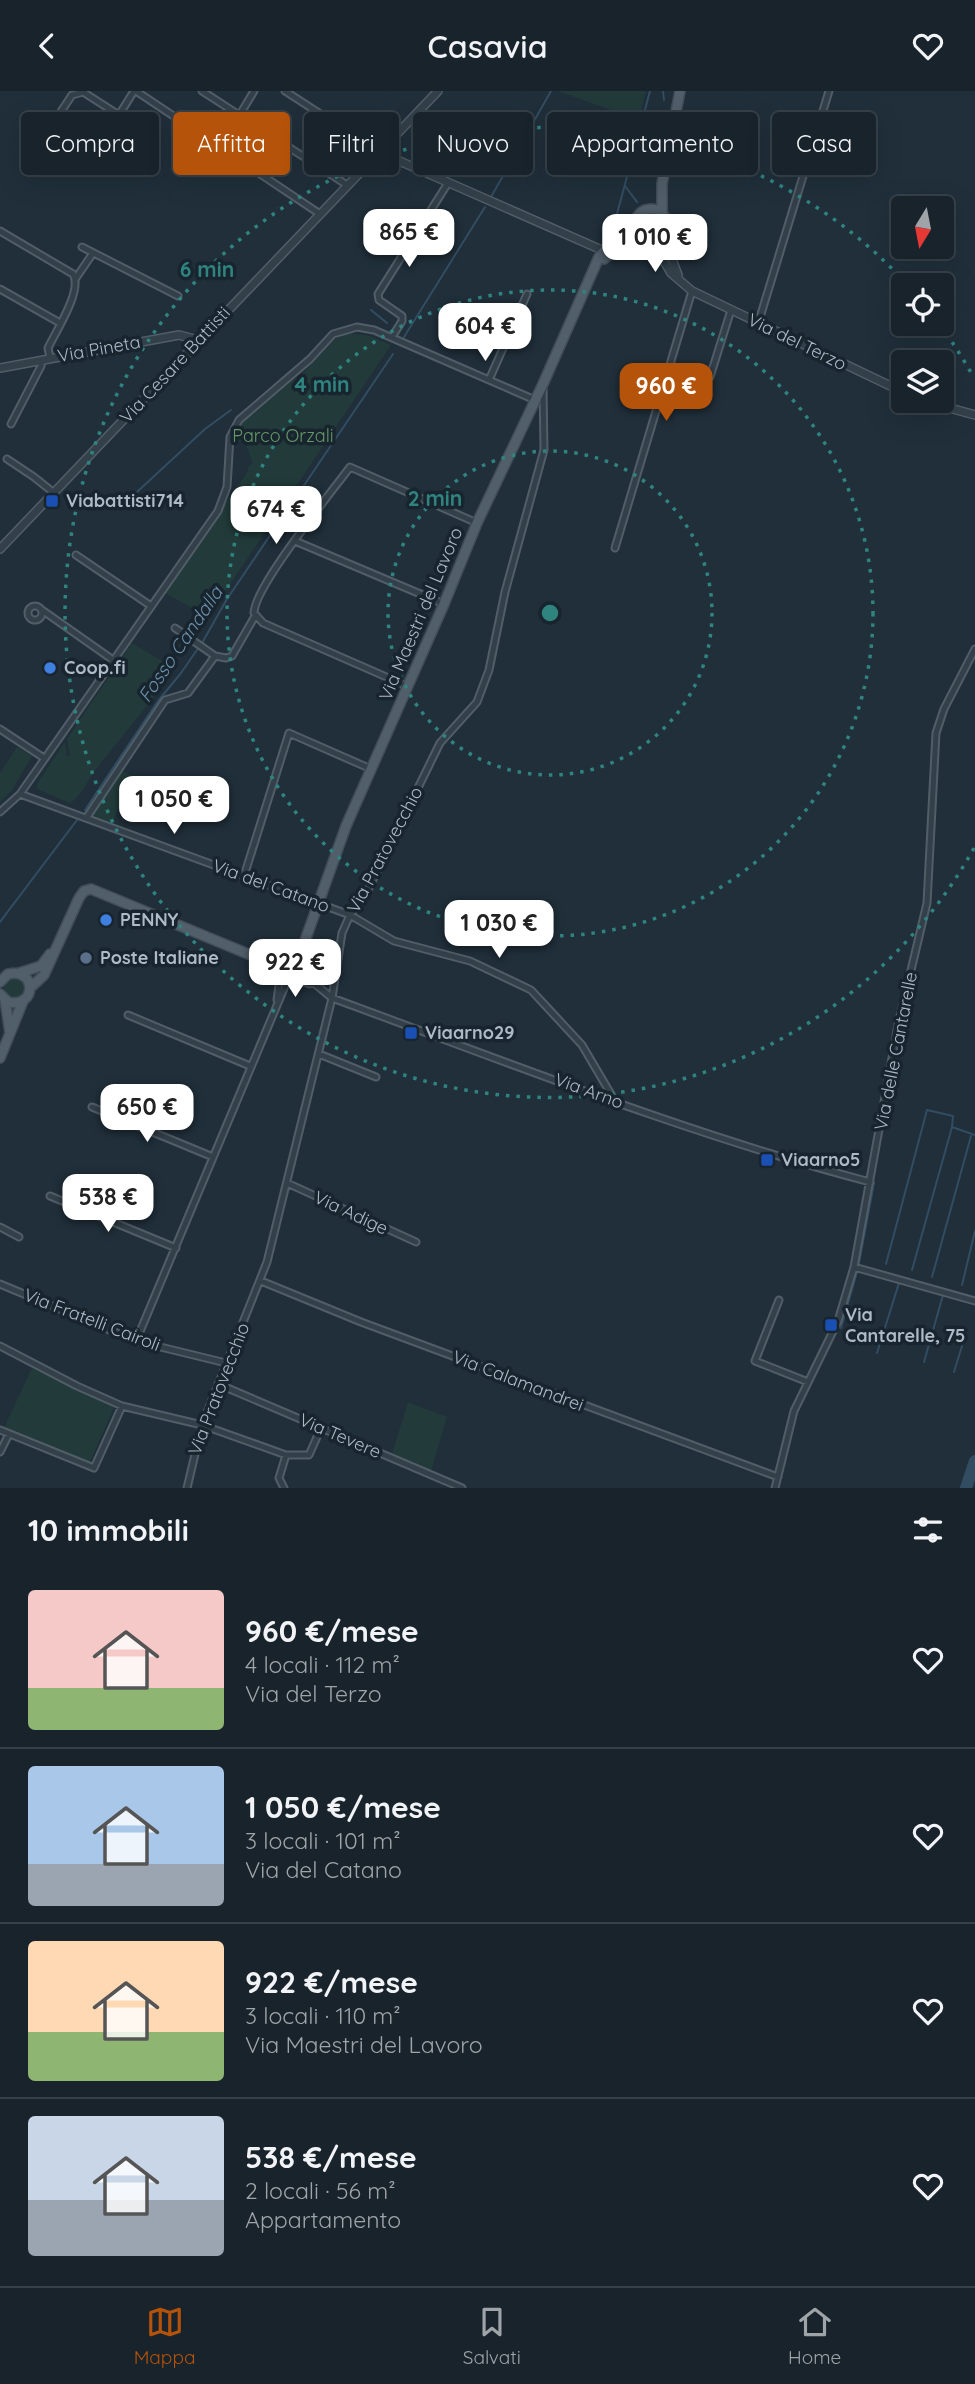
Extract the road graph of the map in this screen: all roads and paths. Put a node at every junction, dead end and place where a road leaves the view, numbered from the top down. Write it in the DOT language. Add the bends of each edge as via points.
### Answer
graph roads {
  1 [pos="135,91"];
  2 [pos="202,91"];
  3 [pos="254,91"];
  4 [pos="285,91"];
  5 [pos="438,91"];
  6 [pos="680,91"];
  7 [pos="829,91"];
  8 [pos="61,112"];
  9 [pos="114,112"];
  10 [pos="121,112"];
  11 [pos="233,112"];
  12 [pos="241,112"];
  13 [pos="317,112"];
  14 [pos="399,131"];
  15 [pos="290,149"];
  16 [pos="399,161"];
  17 [pos="357,175"];
  18 [pos="448,183"];
  19 [pos="662,184"];
  20 [pos="347,185"];
  21 [pos="650,208"];
  22 [pos="662,212"];
  23 [pos="320,214"];
  24 [pos="635,222"];
  25 [pos="0,231"];
  26 [pos="663,235"];
  27 [pos="641,237"];
  28 [pos="652,241"];
  29 [pos="82,247"];
  30 [pos="604,251"];
  31 [pos="93,253"];
  32 [pos="593,271"];
  33 [pos="76,278"];
  34 [pos="684,285"];
  35 [pos="0,289"];
  36 [pos="692,291"];
  37 [pos="527,294"];
  38 [pos="178,296"];
  39 [pos="731,310"];
  40 [pos="60,323"];
  41 [pos="758,324"];
  42 [pos="393,338"];
  43 [pos="198,340"];
  44 [pos="46,359"];
  45 [pos="0,368"];
  46 [pos="709,377"];
  47 [pos="489,380"];
  48 [pos="543,384"];
  49 [pos="891,386"];
  50 [pos="536,400"];
  51 [pos="954,408"];
  52 [pos="975,415"];
  53 [pos="11,424"];
  54 [pos="7,459"];
  55 [pos="54,493"];
  56 [pos="477,523"];
  57 [pos="295,541"];
  58 [pos="615,548"];
  59 [pos="0,549"];
  60 [pos="76,555"];
  61 [pos="444,604"];
  62 [pos="151,606"];
  63 [pos="42,610"];
  64 [pos="255,616"];
  65 [pos="174,628"];
  66 [pos="975,649"];
  67 [pos="213,655"];
  68 [pos="113,660"];
  69 [pos="407,686"];
  70 [pos="0,729"];
  71 [pos="44,758"];
  72 [pos="371,769"];
  73 [pos="20,794"];
  74 [pos="0,812"];
  75 [pos="86,817"];
  76 [pos="244,876"];
  77 [pos="319,904"];
  78 [pos="350,915"];
  79 [pos="305,936"];
  80 [pos="58,941"];
  81 [pos="287,971"];
  82 [pos="19,973"];
  83 [pos="4,974"];
  84 [pos="0,982"];
  85 [pos="30,988"];
  86 [pos="2,997"];
  87 [pos="332,998"];
  88 [pos="23,1001"];
  89 [pos="128,1015"];
  90 [pos="10,1038"];
  91 [pos="319,1054"];
  92 [pos="0,1058"];
  93 [pos="250,1066"];
  94 [pos="376,1077"];
  95 [pos="615,1101"];
  96 [pos="92,1107"];
  97 [pos="213,1157"];
  98 [pos="870,1182"];
  99 [pos="287,1183"];
  100 [pos="50,1196"];
  101 [pos="0,1227"];
  102 [pos="19,1237"];
  103 [pos="415,1242"];
  104 [pos="176,1248"];
  105 [pos="854,1267"];
  106 [pos="261,1281"];
  107 [pos="0,1284"];
  108 [pos="779,1300"];
  109 [pos="975,1301"];
  110 [pos="136,1341"];
  111 [pos="0,1346"];
  112 [pos="226,1363"];
  113 [pos="808,1382"];
  114 [pos="218,1384"];
  115 [pos="122,1406"];
  116 [pos="201,1425"];
  117 [pos="321,1428"];
  118 [pos="0,1430"];
  119 [pos="9,1434"];
  120 [pos="0,1452"];
  121 [pos="286,1455"];
  122 [pos="778,1477"];
  123 [pos="187,1488"];
  124 [pos="284,1488"];
  125 [pos="462,1488"];
  126 [pos="775,1488"];
  1 -- 10 [label="street"];
  1 -- 23 [label="street"];
  2 -- 11 [label="street"];
  3 -- 12 [label="street"];
  4 -- 13 [label="street"];
  5 -- 14 [label="street, Via Cesare Battisti"];
  6 -- 19 [label="main road"];
  7 -- 41 [label="street"];
  8 -- 9 [label="street" via="72,95 83,92"];
  15 -- 20 [label="street"];
  16 -- 18 [label="street"];
  17 -- 20 [label="street, Via Cesare Battisti"];
  18 -- 30 [label="street"];
  18 -- 42 [label="street" via="378,294 379,300 402,316"];
  19 -- 21 [label="main road"];
  19 -- 22 [label="main road"];
  20 -- 23 [label="street, Via Cesare Battisti"];
  21 -- 22 [label="main road"];
  21 -- 24 [label="main road"];
  22 -- 26 [label="main road" via="667,221"];
  23 -- 43 [label="street, Via Cesare Battisti"];
  24 -- 27 [label="main road"];
  24 -- 30 [label="main road, Via Maestri del Lavoro"];
  25 -- 33 [label="street"];
  26 -- 28 [label="main road"];
  26 -- 34 [label="street"];
  27 -- 28 [label="main road"];
  27 -- 32 [label="main road" via="613,250"];
  28 -- 34 [label="street"];
  29 -- 31 [label="street"];
  30 -- 32 [label="main road, Via Maestri del Lavoro"];
  31 -- 33 [label="street"];
  31 -- 38 [label="street"];
  32 -- 48 [label="main road, Via Maestri del Lavoro"];
  33 -- 40 [label="street" via="76,290"];
  34 -- 36 [label="street, Via del Terzo"];
  35 -- 40 [label="street"];
  36 -- 39 [label="street, Via del Terzo"];
  36 -- 58 [label="street"];
  37 -- 47 [label="street"];
  39 -- 41 [label="street, Via del Terzo"];
  39 -- 46 [label="street"];
  40 -- 44 [label="street"];
  41 -- 49 [label="street, Via del Terzo"];
  42 -- 47 [label="street"];
  42 -- 62 [label="street" via="363,327 333,334 239,420 229,442 223,500"];
  43 -- 44 [label="street, Via Pineta" via="179,335"];
  43 -- 55 [label="street, Via Cesare Battisti"];
  44 -- 45 [label="street, Via Pineta"];
  44 -- 53 [label="street"];
  47 -- 50 [label="street"];
  48 -- 50 [label="main road, Via Maestri del Lavoro"];
  48 -- 78 [label="street, Via Pratovecchio" via="544,450 505,591 489,670 477,702 440,743 364,898"];
  50 -- 56 [label="main road, Via Maestri del Lavoro"];
  51 -- 52 [label="street"];
  54 -- 55 [label="street"];
  55 -- 59 [label="street, Via Cesare Battisti"];
  56 -- 57 [label="street" via="350,467"];
  56 -- 61 [label="main road, Via Maestri del Lavoro"];
  57 -- 61 [label="street"];
  57 -- 64 [label="street" via="258,596"];
  60 -- 62 [label="street"];
  61 -- 69 [label="main road, Via Maestri del Lavoro"];
  62 -- 68 [label="street"];
  63 -- 68 [label="street"];
  64 -- 67 [label="street" via="232,656"];
  64 -- 69 [label="street"];
  65 -- 67 [label="street"];
  66 -- 98 [label="street, Via delle Cantarelle" via="936,733 927,903 898,1025"];
  67 -- 75 [label="street" via="188,693 165,700"];
  68 -- 71 [label="street"];
  69 -- 72 [label="main road, Via Maestri del Lavoro"];
  70 -- 71 [label="street"];
  71 -- 73 [label="street"];
  72 -- 76 [label="street" via="289,733"];
  72 -- 77 [label="main road, Via Maestri del Lavoro"];
  73 -- 74 [label="street"];
  73 -- 75 [label="street, Via del Catano"];
  75 -- 76 [label="street, Via del Catano"];
  76 -- 77 [label="street, Via del Catano"];
  77 -- 78 [label="street, Via del Catano"];
  77 -- 79 [label="main road, Via Maestri del Lavoro"];
  78 -- 87 [label="street, Via Pratovecchio" via="342,933"];
  78 -- 95 [label="street, Via del Catano" via="394,941 470,961 531,990 582,1045"];
  79 -- 81 [label="main road, Via Maestri del Lavoro"];
  79 -- 81 [label="main road, Via Maestri del Lavoro" via="288,956"];
  80 -- 81 [label="main road" via="79,898 92,889"];
  80 -- 82 [label="main road" via="41,966"];
  80 -- 85 [label="main road" via="44,975"];
  81 -- 87 [label="street, Via Arno"];
  81 -- 93 [label="street, Via Maestri del Lavoro"];
  82 -- 83 [label="main road"];
  82 -- 85 [label="main road"];
  83 -- 84 [label="main road"];
  85 -- 88 [label="main road"];
  86 -- 88 [label="main road" via="12,1003"];
  86 -- 90 [label="main road"];
  87 -- 91 [label="street, Via Pratovecchio"];
  87 -- 95 [label="street, Via Arno"];
  88 -- 90 [label="main road"];
  89 -- 93 [label="street"];
  90 -- 92 [label="main road"];
  91 -- 94 [label="street"];
  91 -- 99 [label="street, Via Pratovecchio"];
  93 -- 97 [label="street, Via Maestri del Lavoro"];
  95 -- 98 [label="street, Via Arno" via="801,1164"];
  96 -- 97 [label="street"];
  97 -- 104 [label="street, Via Maestri del Lavoro"];
  98 -- 105 [label="street, Via delle Cantarelle"];
  99 -- 103 [label="street, Via Adige"];
  99 -- 106 [label="street, Via Pratovecchio"];
  100 -- 104 [label="street"];
  101 -- 102 [label="street"];
  104 -- 110 [label="street, Via Maestri del Lavoro"];
  105 -- 109 [label="street"];
  105 -- 113 [label="street, Via delle Cantarelle" via="838,1321"];
  106 -- 112 [label="street, Via Pratovecchio"];
  106 -- 122 [label="street, Via Calamandrei"];
  107 -- 110 [label="street, Via Fratelli Cairoli"];
  108 -- 113 [label="street" via="755,1361"];
  110 -- 112 [label="street, Via Fratelli Cairoli"];
  111 -- 115 [label="street"];
  112 -- 114 [label="street, Via Pratovecchio"];
  113 -- 122 [label="street, Via delle Cantarelle" via="794,1411"];
  114 -- 116 [label="street, Via Pratovecchio"];
  114 -- 117 [label="street, Via Tevere"];
  115 -- 116 [label="street"];
  115 -- 119 [label="street" via="94,1468"];
  116 -- 121 [label="street"];
  116 -- 123 [label="street, Via Pratovecchio"];
  117 -- 121 [label="street" via="309,1454"];
  117 -- 125 [label="street, Via Tevere"];
  118 -- 119 [label="street"];
  119 -- 120 [label="street"];
  121 -- 124 [label="street" via="279,1478"];
  122 -- 126 [label="street, Via delle Cantarelle"];
}
